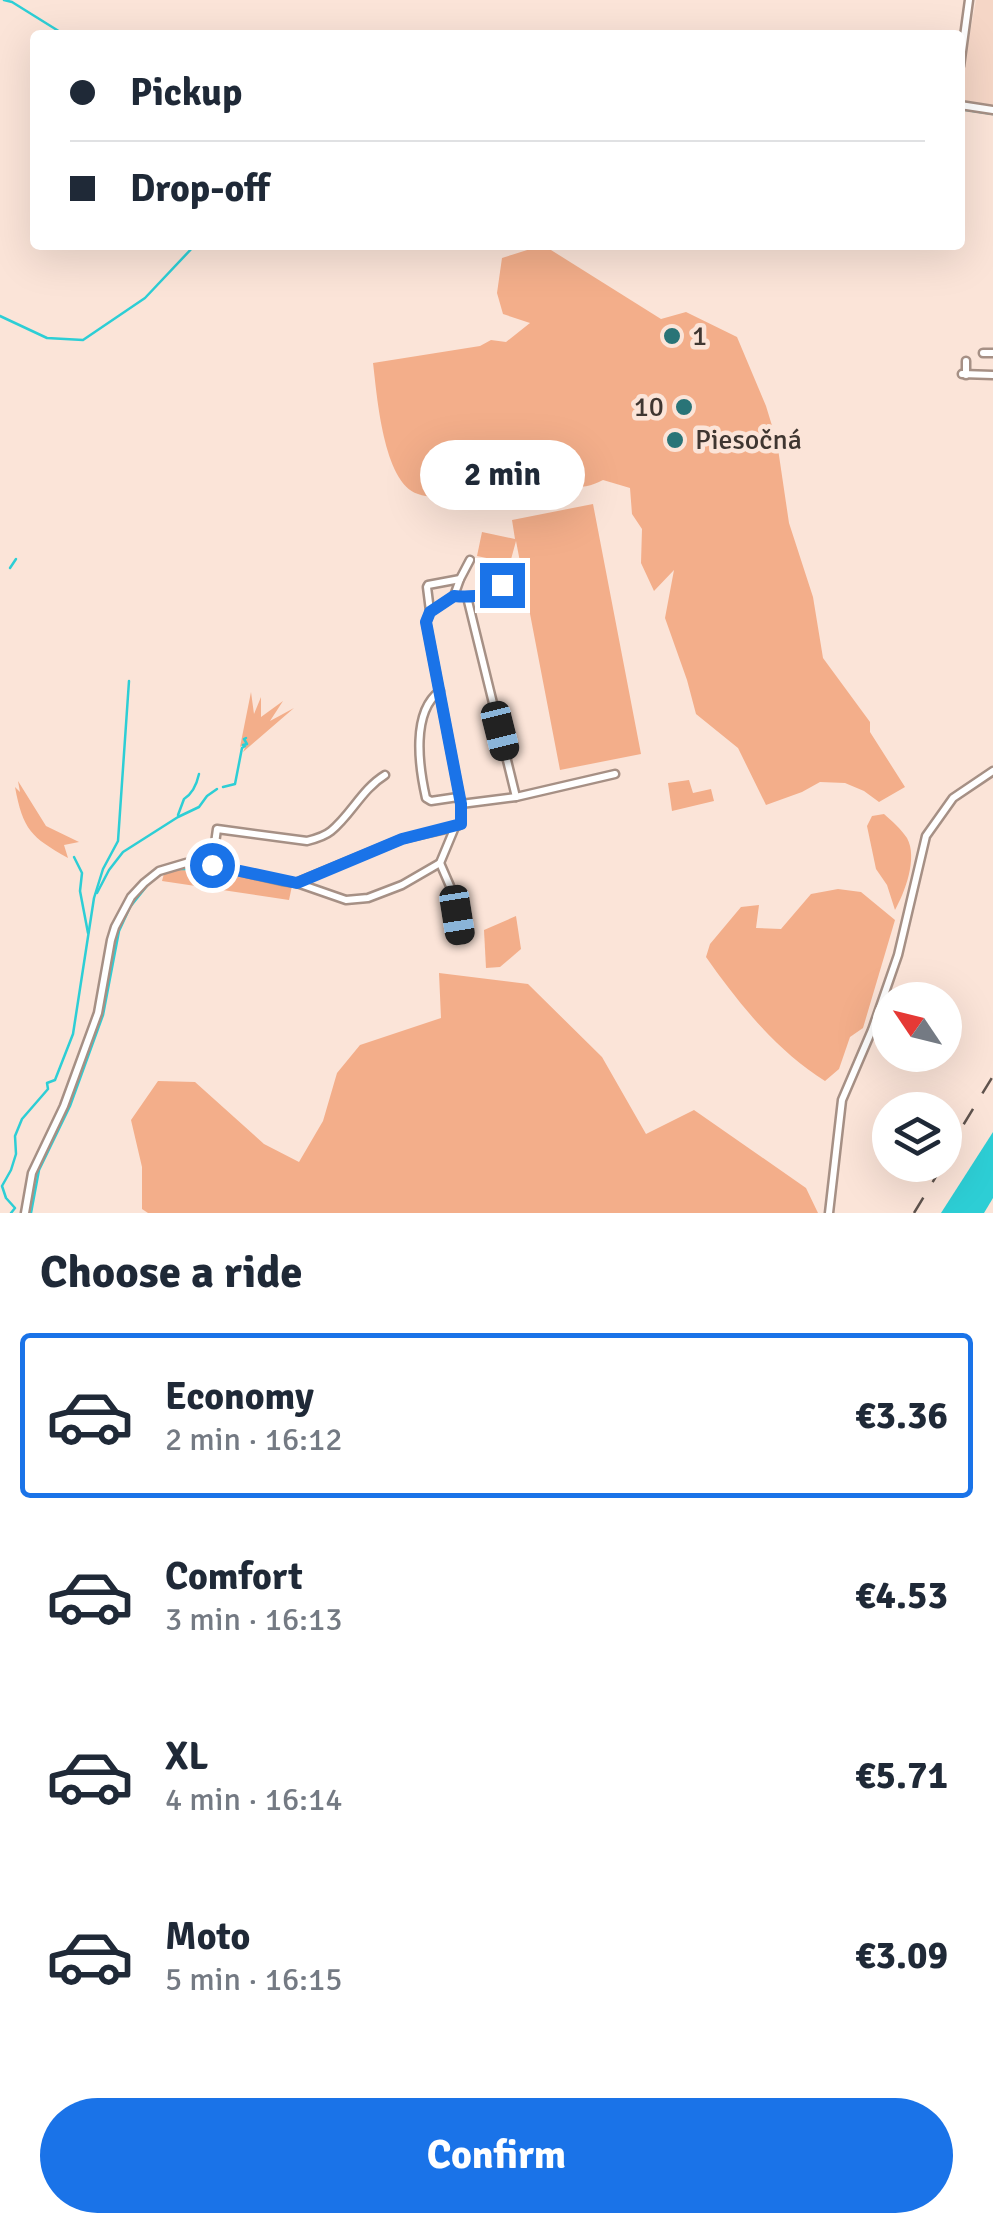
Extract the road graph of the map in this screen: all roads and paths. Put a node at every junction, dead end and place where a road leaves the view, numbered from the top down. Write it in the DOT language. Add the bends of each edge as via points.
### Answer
graph roads {
  1 [pos="970,0"];
  2 [pos="965,33"];
  3 [pos="965,106"];
  4 [pos="993,110"];
  5 [pos="983,353"];
  6 [pos="993,353"];
  7 [pos="966,361"];
  8 [pos="993,374"];
  9 [pos="470,560"];
  10 [pos="460,579"];
  11 [pos="502,585"];
  12 [pos="454,596"];
  13 [pos="467,597"];
  14 [pos="430,612"];
  15 [pos="440,691"];
  16 [pos="993,771"];
  17 [pos="616,774"];
  18 [pos="385,775"];
  19 [pos="516,797"];
  20 [pos="460,801"];
  21 [pos="456,827"];
  22 [pos="440,863"];
  23 [pos="212,865"];
  24 [pos="297,883"];
  25 [pos="460,939"];
  26 [pos="25,1213"];
  27 [pos="829,1213"];
  1 -- 2 [label="street"];
  3 -- 4 [label="street"];
  5 -- 6 [label="street"];
  7 -- 8 [label="street" via="964,374"];
  9 -- 10 [label="street"];
  10 -- 12 [label="street"];
  10 -- 14 [label="street" via="428,584"];
  11 -- 13 [label="street"];
  12 -- 13 [label="street"];
  12 -- 14 [label="street"];
  13 -- 19 [label="street"];
  14 -- 15 [label="street" via="426,622"];
  15 -- 20 [label="street"];
  15 -- 20 [label="street" via="424,717 421,776 430,801"];
  16 -- 27 [label="street" via="954,798 926,836 898,955 842,1100"];
  17 -- 19 [label="street"];
  18 -- 23 [label="street" via="330,833 307,841 217,829"];
  19 -- 20 [label="street"];
  20 -- 21 [label="street"];
  21 -- 22 [label="street"];
  21 -- 24 [label="street" via="402,839"];
  22 -- 24 [label="street" via="357,900"];
  22 -- 25 [label="street" via="454,894"];
  23 -- 24 [label="street"];
  23 -- 26 [label="street" via="159,871 122,913 98,1013 32,1174"];
}
